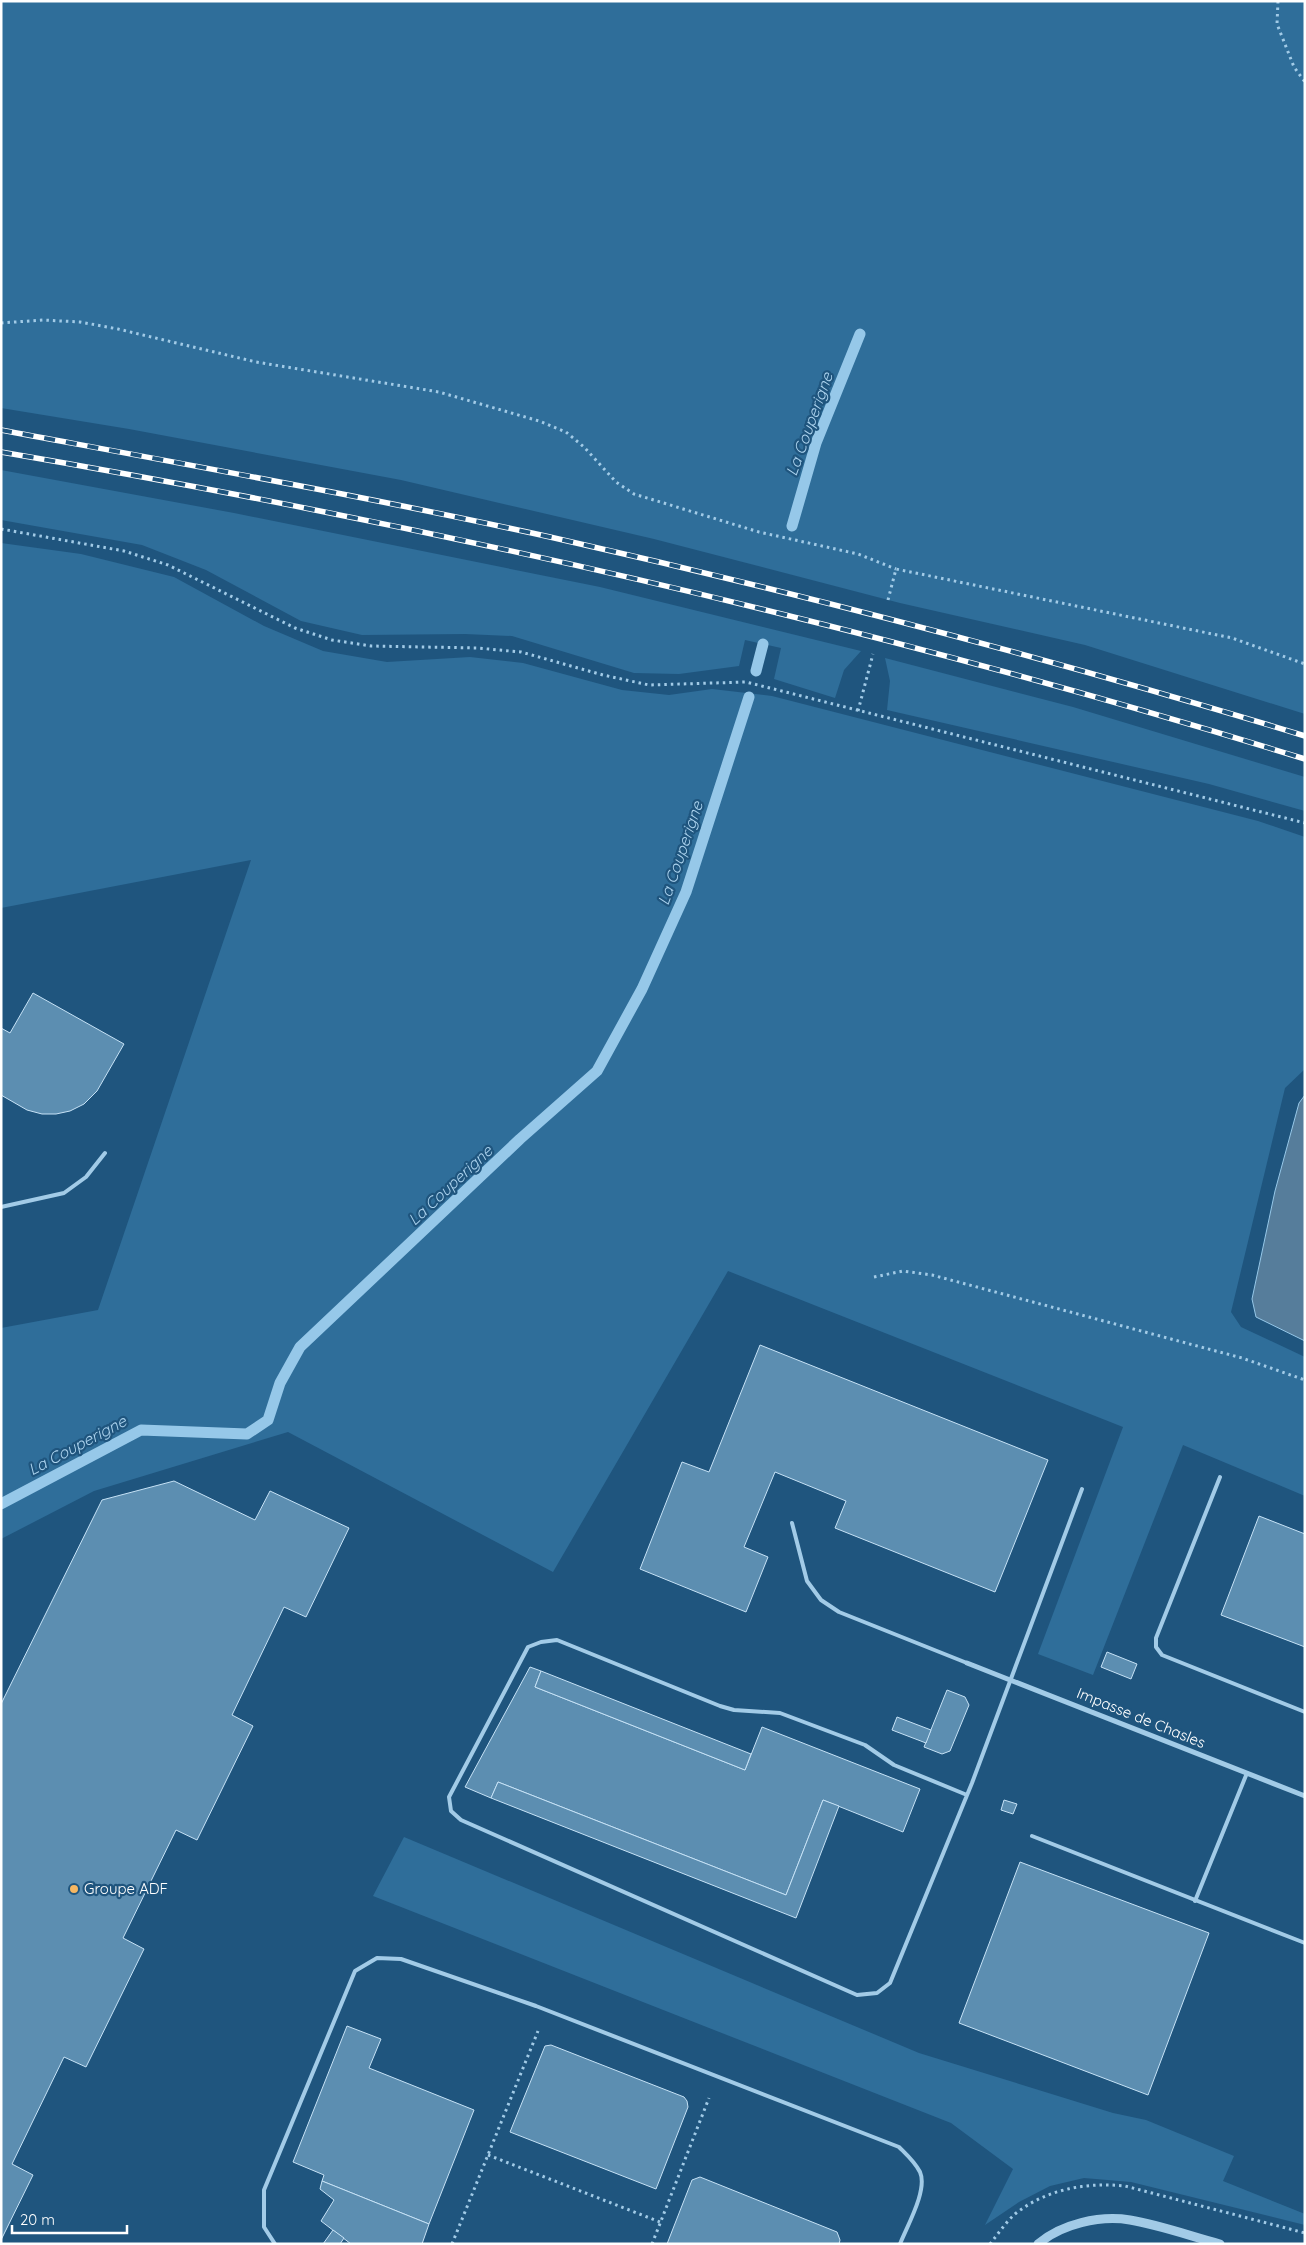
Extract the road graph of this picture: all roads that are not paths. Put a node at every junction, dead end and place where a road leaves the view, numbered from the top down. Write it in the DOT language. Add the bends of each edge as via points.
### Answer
graph roads {
  1 [pos="105,1152"];
  2 [pos="1,1207"];
  3 [pos="1220,1478"];
  4 [pos="1082,1489"];
  5 [pos="792,1523"];
  6 [pos="967,1663"];
  7 [pos="1010,1680"];
  8 [pos="1305,1712"];
  9 [pos="1247,1773"];
  10 [pos="967,1795"];
  11 [pos="1305,1796"];
  12 [pos="1032,1836"];
  13 [pos="1195,1901"];
  14 [pos="1305,1943"];
  15 [pos="275,2244"];
  16 [pos="900,2244"];
  17 [pos="1038,2244"];
  18 [pos="1220,2244"];
  1 -- 2 [label="lane" via="86,1177 64,1193"];
  3 -- 8 [label="lane" via="1156,1638 1156,1647 1162,1654"];
  4 -- 7 [label="lane"];
  5 -- 6 [label="lane" via="807,1581 821,1600 839,1612"];
  6 -- 7 [label="street, Impasse de Chasles"];
  7 -- 9 [label="street, Impasse de Chasles"];
  7 -- 10 [label="lane"];
  9 -- 11 [label="street, Impasse de Chasles"];
  9 -- 13 [label="lane"];
  10 -- 10 [label="lane" via="890,1982 877,1993 857,1994 462,1820 451,1811 449,1797 528,1647 557,1640 720,1706 780,1713 865,1745 894,1765"];
  12 -- 13 [label="lane"];
  13 -- 14 [label="lane"];
  15 -- 16 [label="lane" via="264,2227 264,2190 355,1971 376,1958 401,1959 546,2011 899,2147 912,2159 920,2173 921,2191"];
  17 -- 18 [label="street" via="1078,2223 1129,2219"];
}
